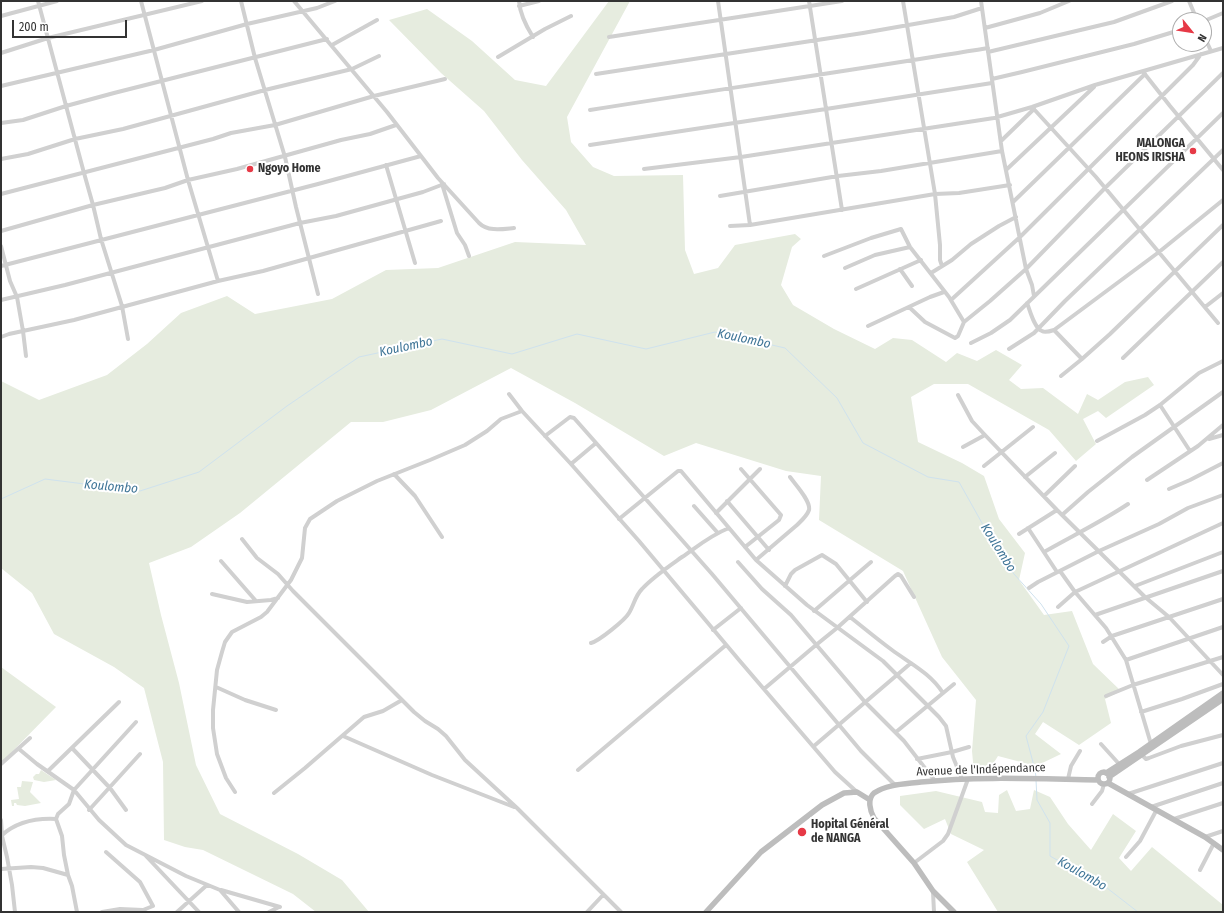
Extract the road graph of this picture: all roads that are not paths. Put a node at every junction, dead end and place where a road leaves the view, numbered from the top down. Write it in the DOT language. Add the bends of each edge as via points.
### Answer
graph roads {
  1 [pos="57,1"];
  2 [pos="141,1"];
  3 [pos="202,1"];
  4 [pos="241,1"];
  5 [pos="294,1"];
  6 [pos="335,1"];
  7 [pos="539,1"];
  8 [pos="718,1"];
  9 [pos="809,1"];
  10 [pos="842,1"];
  11 [pos="903,1"];
  12 [pos="982,1"];
  13 [pos="1069,1"];
  14 [pos="1172,1"];
  15 [pos="1189,1"];
  16 [pos="39,3"];
  17 [pos="519,3"];
  18 [pos="810,6"];
  19 [pos="982,8"];
  20 [pos="301,11"];
  21 [pos="1194,12"];
  22 [pos="1223,13"];
  23 [pos="145,14"];
  24 [pos="1,16"];
  25 [pos="571,16"];
  26 [pos="1212,18"];
  27 [pos="377,20"];
  28 [pos="721,20"];
  29 [pos="247,24"];
  30 [pos="907,25"];
  31 [pos="985,28"];
  32 [pos="1172,32"];
  33 [pos="533,37"];
  34 [pos="609,37"];
  35 [pos="48,38"];
  36 [pos="327,39"];
  37 [pos="815,41"];
  38 [pos="332,44"];
  39 [pos="1223,48"];
  40 [pos="154,50"];
  41 [pos="988,50"];
  42 [pos="1212,51"];
  43 [pos="1208,52"];
  44 [pos="1,53"];
  45 [pos="1202,54"];
  46 [pos="726,55"];
  47 [pos="379,56"];
  48 [pos="498,57"];
  49 [pos="255,58"];
  50 [pos="913,60"];
  51 [pos="352,68"];
  52 [pos="57,73"];
  53 [pos="1144,73"];
  54 [pos="1223,73"];
  55 [pos="596,74"];
  56 [pos="821,74"];
  57 [pos="445,79"];
  58 [pos="992,80"];
  59 [pos="162,81"];
  60 [pos="1095,85"];
  61 [pos="1,86"];
  62 [pos="731,87"];
  63 [pos="264,90"];
  64 [pos="918,94"];
  65 [pos="374,96"];
  66 [pos="1162,96"];
  67 [pos="66,106"];
  68 [pos="1033,108"];
  69 [pos="826,109"];
  70 [pos="590,110"];
  71 [pos="1223,113"];
  72 [pos="171,116"];
  73 [pos="997,117"];
  74 [pos="1178,117"];
  75 [pos="736,122"];
  76 [pos="1,123"];
  77 [pos="275,125"];
  78 [pos="396,125"];
  79 [pos="924,128"];
  80 [pos="1051,128"];
  81 [pos="1196,138"];
  82 [pos="75,139"];
  83 [pos="1001,141"];
  84 [pos="831,142"];
  85 [pos="590,145"];
  86 [pos="180,147"];
  87 [pos="1069,147"];
  88 [pos="1223,150"];
  89 [pos="1002,151"];
  90 [pos="420,156"];
  91 [pos="285,157"];
  92 [pos="741,157"];
  93 [pos="1,159"];
  94 [pos="1214,159"];
  95 [pos="930,164"];
  96 [pos="386,165"];
  97 [pos="644,169"];
  98 [pos="1088,169"];
  99 [pos="1006,170"];
  100 [pos="1223,170"];
  101 [pos="84,173"];
  102 [pos="838,176"];
  103 [pos="188,180"];
  104 [pos="443,184"];
  105 [pos="1010,185"];
  106 [pos="1105,188"];
  107 [pos="292,190"];
  108 [pos="746,191"];
  109 [pos="1,194"];
  110 [pos="935,194"];
  111 [pos="720,196"];
  112 [pos="395,199"];
  113 [pos="1223,200"];
  114 [pos="1013,202"];
  115 [pos="94,205"];
  116 [pos="842,210"];
  117 [pos="1123,210"];
  118 [pos="198,214"];
  119 [pos="1016,217"];
  120 [pos="441,221"];
  121 [pos="300,223"];
  122 [pos="1223,225"];
  123 [pos="730,226"];
  124 [pos="750,226"];
  125 [pos="514,228"];
  126 [pos="1140,230"];
  127 [pos="1,231"];
  128 [pos="406,232"];
  129 [pos="1020,237"];
  130 [pos="102,240"];
  131 [pos="1,246"];
  132 [pos="910,247"];
  133 [pos="208,248"];
  134 [pos="1159,252"];
  135 [pos="469,256"];
  136 [pos="824,256"];
  137 [pos="309,258"];
  138 [pos="921,260"];
  139 [pos="1223,262"];
  140 [pos="415,264"];
  141 [pos="3,265"];
  142 [pos="942,266"];
  143 [pos="845,268"];
  144 [pos="900,269"];
  145 [pos="1026,269"];
  146 [pos="111,272"];
  147 [pos="1176,272"];
  148 [pos="931,273"];
  149 [pos="218,281"];
  150 [pos="912,286"];
  151 [pos="856,289"];
  152 [pos="944,292"];
  153 [pos="1193,292"];
  154 [pos="1223,293"];
  155 [pos="318,294"];
  156 [pos="1034,296"];
  157 [pos="17,297"];
  158 [pos="1,300"];
  159 [pos="951,300"];
  160 [pos="1028,303"];
  161 [pos="122,306"];
  162 [pos="908,307"];
  163 [pos="1205,307"];
  164 [pos="964,322"];
  165 [pos="1218,323"];
  166 [pos="868,326"];
  167 [pos="1038,328"];
  168 [pos="1054,330"];
  169 [pos="24,331"];
  170 [pos="1,337"];
  171 [pos="128,339"];
  172 [pos="971,343"];
  173 [pos="1009,349"];
  174 [pos="26,356"];
  175 [pos="1123,358"];
  176 [pos="1082,359"];
  177 [pos="1223,361"];
  178 [pos="1061,376"];
  179 [pos="1223,392"];
  180 [pos="508,394"];
  181 [pos="958,395"];
  182 [pos="1160,405"];
  183 [pos="522,411"];
  184 [pos="1223,425"];
  185 [pos="1033,426"];
  186 [pos="1174,427"];
  187 [pos="985,435"];
  188 [pos="1223,435"];
  189 [pos="545,436"];
  190 [pos="1207,439"];
  191 [pos="1097,441"];
  192 [pos="596,443"];
  193 [pos="963,447"];
  194 [pos="1190,451"];
  195 [pos="1001,452"];
  196 [pos="1055,453"];
  197 [pos="1223,463"];
  198 [pos="571,464"];
  199 [pos="984,466"];
  200 [pos="1075,466"];
  201 [pos="741,469"];
  202 [pos="760,469"];
  203 [pos="394,474"];
  204 [pos="790,476"];
  205 [pos="1026,477"];
  206 [pos="749,479"];
  207 [pos="1147,480"];
  208 [pos="1169,489"];
  209 [pos="1223,495"];
  210 [pos="645,496"];
  211 [pos="1044,496"];
  212 [pos="727,500"];
  213 [pos="1128,504"];
  214 [pos="694,506"];
  215 [pos="1057,510"];
  216 [pos="716,513"];
  217 [pos="1062,515"];
  218 [pos="619,519"];
  219 [pos="1223,523"];
  220 [pos="729,528"];
  221 [pos="1028,528"];
  222 [pos="717,532"];
  223 [pos="1079,532"];
  224 [pos="1019,534"];
  225 [pos="442,537"];
  226 [pos="758,537"];
  227 [pos="242,540"];
  228 [pos="745,547"];
  229 [pos="691,550"];
  230 [pos="769,550"];
  231 [pos="1099,551"];
  232 [pos="1044,552"];
  233 [pos="1223,552"];
  234 [pos="756,560"];
  235 [pos="221,561"];
  236 [pos="738,562"];
  237 [pos="871,562"];
  238 [pos="664,570"];
  239 [pos="1120,571"];
  240 [pos="1223,571"];
  241 [pos="1058,572"];
  242 [pos="850,581"];
  243 [pos="288,584"];
  244 [pos="785,586"];
  245 [pos="1135,586"];
  246 [pos="1029,588"];
  247 [pos="1075,592"];
  248 [pos="212,594"];
  249 [pos="914,597"];
  250 [pos="1145,597"];
  251 [pos="279,598"];
  252 [pos="1223,599"];
  253 [pos="256,601"];
  254 [pos="867,602"];
  255 [pos="1058,607"];
  256 [pos="741,608"];
  257 [pos="814,611"];
  258 [pos="1095,615"];
  259 [pos="850,617"];
  260 [pos="1169,618"];
  261 [pos="1223,627"];
  262 [pos="837,628"];
  263 [pos="713,630"];
  264 [pos="1112,636"];
  265 [pos="1189,638"];
  266 [pos="1103,642"];
  267 [pos="591,643"];
  268 [pos="726,645"];
  269 [pos="816,645"];
  270 [pos="1223,657"];
  271 [pos="1126,660"];
  272 [pos="1211,661"];
  273 [pos="911,663"];
  274 [pos="790,667"];
  275 [pos="897,674"];
  276 [pos="1223,675"];
  277 [pos="954,684"];
  278 [pos="1223,684"];
  279 [pos="1133,685"];
  280 [pos="216,687"];
  281 [pos="764,689"];
  282 [pos="944,693"];
  283 [pos="1223,693"];
  284 [pos="1106,696"];
  285 [pos="1223,699"];
  286 [pos="402,700"];
  287 [pos="119,702"];
  288 [pos="865,702"];
  289 [pos="929,706"];
  290 [pos="276,710"];
  291 [pos="1141,712"];
  292 [pos="136,722"];
  293 [pos="839,725"];
  294 [pos="896,732"];
  295 [pos="1223,735"];
  296 [pos="343,736"];
  297 [pos="30,738"];
  298 [pos="1101,744"];
  299 [pos="1151,744"];
  300 [pos="814,746"];
  301 [pos="969,747"];
  302 [pos="19,748"];
  303 [pos="72,748"];
  304 [pos="952,752"];
  305 [pos="1080,752"];
  306 [pos="140,754"];
  307 [pos="1142,755"];
  308 [pos="917,759"];
  309 [pos="1223,763"];
  310 [pos="1,764"];
  311 [pos="1120,765"];
  312 [pos="92,770"];
  313 [pos="578,770"];
  314 [pos="48,771"];
  315 [pos="1108,775"];
  316 [pos="965,779"];
  317 [pos="1068,779"];
  318 [pos="1098,780"];
  319 [pos="935,781"];
  320 [pos="1223,783"];
  321 [pos="1106,784"];
  322 [pos="895,785"];
  323 [pos="110,788"];
  324 [pos="74,790"];
  325 [pos="235,792"];
  326 [pos="857,792"];
  327 [pos="274,793"];
  328 [pos="1128,794"];
  329 [pos="870,800"];
  330 [pos="1223,803"];
  331 [pos="1092,804"];
  332 [pos="517,808"];
  333 [pos="1153,809"];
  334 [pos="89,810"];
  335 [pos="126,810"];
  336 [pos="56,819"];
  337 [pos="1174,819"];
  338 [pos="1,820"];
  339 [pos="1223,830"];
  340 [pos="1,836"];
  341 [pos="1205,837"];
  342 [pos="1214,843"];
  343 [pos="1223,850"];
  344 [pos="106,852"];
  345 [pos="144,854"];
  346 [pos="1126,857"];
  347 [pos="914,863"];
  348 [pos="9,868"];
  349 [pos="1,869"];
  350 [pos="1200,870"];
  351 [pos="68,876"];
  352 [pos="208,885"];
  353 [pos="220,890"];
  354 [pos="933,891"];
  355 [pos="603,895"];
  356 [pos="188,901"];
  357 [pos="145,911"];
  358 [pos="275,911"];
  359 [pos="15,912"];
  360 [pos="77,912"];
  361 [pos="102,912"];
  362 [pos="177,912"];
  363 [pos="199,912"];
  364 [pos="239,912"];
  365 [pos="269,912"];
  366 [pos="587,912"];
  367 [pos="621,912"];
  368 [pos="706,912"];
  369 [pos="934,912"];
  370 [pos="954,912"];
  1 -- 16 [label="street"];
  2 -- 23 [label="street"];
  3 -- 23 [label="street"];
  4 -- 29 [label="street"];
  5 -- 20 [label="street"];
  6 -- 20 [label="street"];
  7 -- 17 [label="street"];
  8 -- 28 [label="street"];
  9 -- 18 [label="street"];
  10 -- 18 [label="street"];
  11 -- 30 [label="street"];
  12 -- 19 [label="street"];
  13 -- 31 [label="street"];
  14 -- 41 [label="street" via="1093,27"];
  15 -- 21 [label="street"];
  16 -- 24 [label="street"];
  16 -- 35 [label="street"];
  17 -- 33 [label="street"];
  18 -- 28 [label="street"];
  18 -- 37 [label="street"];
  19 -- 30 [label="street" via="954,17"];
  19 -- 31 [label="street"];
  20 -- 29 [label="street"];
  20 -- 36 [label="street"];
  22 -- 26 [label="street"];
  23 -- 35 [label="street"];
  23 -- 40 [label="street"];
  25 -- 33 [label="street"];
  27 -- 38 [label="street"];
  28 -- 34 [label="street"];
  28 -- 46 [label="street"];
  29 -- 40 [label="street"];
  29 -- 49 [label="street"];
  30 -- 37 [label="street"];
  30 -- 50 [label="street"];
  31 -- 41 [label="street"];
  32 -- 58 [label="street"];
  33 -- 48 [label="street"];
  35 -- 44 [label="street"];
  35 -- 52 [label="street"];
  36 -- 38 [label="street"];
  36 -- 49 [label="street"];
  37 -- 46 [label="street"];
  37 -- 56 [label="street"];
  38 -- 51 [label="street"];
  39 -- 42 [label="street"];
  40 -- 52 [label="street"];
  40 -- 59 [label="street"];
  41 -- 50 [label="street"];
  41 -- 58 [label="street"];
  43 -- 45 [label="street"];
  45 -- 53 [label="street"];
  45 -- 66 [label="street"];
  46 -- 55 [label="street"];
  46 -- 62 [label="street"];
  47 -- 51 [label="street"];
  49 -- 59 [label="street"];
  49 -- 63 [label="street"];
  50 -- 56 [label="street"];
  50 -- 64 [label="street"];
  51 -- 63 [label="street"];
  51 -- 65 [label="street"];
  52 -- 61 [label="street"];
  52 -- 67 [label="street"];
  53 -- 60 [label="street"];
  53 -- 66 [label="street"];
  53 -- 87 [label="street"];
  54 -- 74 [label="street"];
  56 -- 62 [label="street"];
  56 -- 69 [label="street"];
  57 -- 65 [label="street"];
  58 -- 64 [label="street"];
  58 -- 73 [label="street"];
  59 -- 67 [label="street"];
  59 -- 72 [label="street"];
  60 -- 68 [label="street"];
  60 -- 80 [label="street"];
  62 -- 70 [label="street"];
  62 -- 75 [label="street"];
  63 -- 72 [label="street"];
  63 -- 77 [label="street"];
  64 -- 69 [label="street"];
  64 -- 79 [label="street"];
  65 -- 77 [label="street"];
  65 -- 78 [label="street"];
  66 -- 74 [label="street"];
  66 -- 98 [label="street"];
  67 -- 76 [label="street" via="23,120"];
  67 -- 82 [label="street"];
  68 -- 73 [label="street"];
  68 -- 80 [label="street"];
  68 -- 83 [label="street"];
  69 -- 75 [label="street"];
  69 -- 84 [label="street"];
  71 -- 81 [label="street"];
  72 -- 82 [label="street"];
  72 -- 86 [label="street"];
  73 -- 79 [label="street"];
  73 -- 83 [label="street"];
  74 -- 81 [label="street"];
  74 -- 106 [label="street"];
  75 -- 85 [label="street"];
  75 -- 92 [label="street"];
  77 -- 86 [label="street" via="231,133"];
  77 -- 91 [label="street"];
  78 -- 90 [label="street"];
  78 -- 91 [label="street"];
  79 -- 84 [label="street"];
  79 -- 95 [label="street"];
  80 -- 87 [label="street"];
  80 -- 99 [label="street"];
  81 -- 94 [label="street"];
  81 -- 117 [label="street"];
  82 -- 93 [label="street" via="28,154"];
  82 -- 101 [label="street"];
  83 -- 89 [label="street"];
  84 -- 92 [label="street"];
  84 -- 102 [label="street"];
  86 -- 101 [label="street"];
  86 -- 103 [label="street"];
  87 -- 98 [label="street"];
  87 -- 114 [label="street"];
  88 -- 94 [label="street"];
  89 -- 95 [label="street"];
  89 -- 99 [label="street"];
  90 -- 96 [label="street"];
  90 -- 104 [label="street"];
  91 -- 103 [label="street"];
  91 -- 107 [label="street"];
  92 -- 97 [label="street"];
  92 -- 108 [label="street"];
  94 -- 100 [label="street"];
  94 -- 126 [label="street"];
  95 -- 102 [label="street"];
  95 -- 110 [label="street"];
  96 -- 107 [label="street"];
  96 -- 112 [label="street"];
  98 -- 106 [label="street"];
  98 -- 129 [label="street"];
  99 -- 105 [label="street"];
  101 -- 109 [label="street"];
  101 -- 115 [label="street"];
  102 -- 108 [label="street"];
  102 -- 116 [label="street"];
  103 -- 115 [label="street"];
  103 -- 118 [label="street"];
  104 -- 112 [label="street"];
  104 -- 125 [label="street" via="481,225 493,229"];
  104 -- 135 [label="street" via="457,233"];
  105 -- 110 [label="street"];
  105 -- 114 [label="street"];
  106 -- 117 [label="street"];
  106 -- 145 [label="street"];
  107 -- 118 [label="street"];
  107 -- 121 [label="street"];
  108 -- 111 [label="street"];
  108 -- 124 [label="street"];
  110 -- 116 [label="street"];
  110 -- 142 [label="street"];
  112 -- 121 [label="street" via="336,216"];
  112 -- 128 [label="street"];
  113 -- 134 [label="street"];
  114 -- 119 [label="street"];
  115 -- 127 [label="street"];
  115 -- 130 [label="street"];
  116 -- 124 [label="street"];
  117 -- 126 [label="street"];
  117 -- 156 [label="street"];
  118 -- 130 [label="street"];
  118 -- 133 [label="street"];
  119 -- 129 [label="street"];
  119 -- 142 [label="street" via="971,244"];
  120 -- 128 [label="street"];
  121 -- 133 [label="street"];
  121 -- 137 [label="street"];
  122 -- 147 [label="street"];
  123 -- 124 [label="street"];
  126 -- 134 [label="street"];
  126 -- 167 [label="street"];
  128 -- 137 [label="street"];
  128 -- 140 [label="street"];
  129 -- 145 [label="street"];
  129 -- 159 [label="street"];
  130 -- 141 [label="street"];
  130 -- 146 [label="street"];
  131 -- 141 [label="street"];
  132 -- 136 [label="street" via="902,230 899,229"];
  132 -- 138 [label="street"];
  132 -- 143 [label="street" via="875,255"];
  133 -- 146 [label="street"];
  133 -- 149 [label="street"];
  134 -- 147 [label="street"];
  134 -- 168 [label="street"];
  137 -- 149 [label="street"];
  137 -- 155 [label="street"];
  138 -- 144 [label="street"];
  138 -- 148 [label="street"];
  139 -- 153 [label="street"];
  141 -- 157 [label="street"];
  142 -- 148 [label="street"];
  144 -- 150 [label="street"];
  144 -- 151 [label="street"];
  145 -- 156 [label="street"];
  145 -- 164 [label="street"];
  146 -- 157 [label="street"];
  146 -- 161 [label="street"];
  147 -- 153 [label="street"];
  147 -- 176 [label="street"];
  148 -- 152 [label="street"];
  149 -- 161 [label="street"];
  152 -- 159 [label="street"];
  152 -- 162 [label="street"];
  153 -- 163 [label="street"];
  153 -- 175 [label="street"];
  154 -- 163 [label="street"];
  156 -- 160 [label="street"];
  157 -- 158 [label="street"];
  157 -- 169 [label="street"];
  159 -- 164 [label="street"];
  160 -- 167 [label="street" via="1033,321"];
  160 -- 172 [label="street" via="1010,320"];
  161 -- 169 [label="street"];
  161 -- 171 [label="street"];
  162 -- 164 [label="street" via="925,322 955,338"];
  162 -- 166 [label="street"];
  163 -- 165 [label="street"];
  167 -- 168 [label="street" via="1043,332"];
  167 -- 173 [label="street" via="1028,338"];
  168 -- 176 [label="street"];
  169 -- 170 [label="street"];
  169 -- 174 [label="street"];
  176 -- 178 [label="street"];
  177 -- 182 [label="street" via="1199,373"];
  179 -- 186 [label="street"];
  180 -- 183 [label="street"];
  181 -- 187 [label="street" via="972,421"];
  182 -- 186 [label="street"];
  182 -- 191 [label="street" via="1135,422"];
  183 -- 189 [label="street"];
  183 -- 203 [label="street" via="501,419 478,437 458,448"];
  184 -- 190 [label="street"];
  185 -- 195 [label="street"];
  186 -- 194 [label="street"];
  186 -- 217 [label="street" via="1107,477"];
  187 -- 193 [label="street"];
  187 -- 195 [label="street"];
  188 -- 190 [label="street"];
  189 -- 192 [label="street" via="572,417"];
  189 -- 198 [label="street"];
  190 -- 194 [label="street"];
  192 -- 198 [label="street"];
  192 -- 210 [label="street"];
  194 -- 207 [label="street"];
  195 -- 199 [label="street"];
  195 -- 205 [label="street"];
  196 -- 205 [label="street"];
  197 -- 208 [label="street"];
  198 -- 218 [label="street"];
  200 -- 211 [label="street"];
  201 -- 206 [label="street"];
  202 -- 206 [label="street"];
  203 -- 225 [label="street" via="415,496"];
  203 -- 243 [label="street" via="337,501 310,519 305,528 302,558"];
  204 -- 230 [label="street" via="808,501 809,509 800,522"];
  205 -- 211 [label="street"];
  206 -- 212 [label="street"];
  206 -- 226 [label="street" via="781,515 779,520"];
  209 -- 231 [label="street" via="1188,508"];
  210 -- 216 [label="street" via="680,471"];
  210 -- 218 [label="street"];
  210 -- 229 [label="street"];
  211 -- 215 [label="street"];
  212 -- 216 [label="street"];
  212 -- 226 [label="street"];
  213 -- 223 [label="street"];
  214 -- 222 [label="street"];
  215 -- 217 [label="street"];
  215 -- 221 [label="street"];
  216 -- 220 [label="street"];
  217 -- 223 [label="street"];
  218 -- 238 [label="street"];
  219 -- 239 [label="street"];
  220 -- 222 [label="street"];
  220 -- 228 [label="street"];
  221 -- 224 [label="street"];
  221 -- 232 [label="street"];
  222 -- 229 [label="street"];
  223 -- 231 [label="street"];
  223 -- 232 [label="street"];
  226 -- 228 [label="street"];
  226 -- 230 [label="street"];
  227 -- 243 [label="street" via="257,558"];
  228 -- 234 [label="street"];
  229 -- 238 [label="street"];
  229 -- 256 [label="street"];
  230 -- 234 [label="street"];
  231 -- 239 [label="street"];
  231 -- 241 [label="street"];
  232 -- 241 [label="street"];
  233 -- 245 [label="street"];
  234 -- 244 [label="street"];
  235 -- 253 [label="street"];
  236 -- 269 [label="street" via="787,610"];
  237 -- 242 [label="street"];
  238 -- 263 [label="street"];
  238 -- 267 [label="street" via="637,595 623,621"];
  239 -- 245 [label="street"];
  239 -- 247 [label="street"];
  240 -- 250 [label="street"];
  241 -- 246 [label="street"];
  241 -- 247 [label="street"];
  242 -- 244 [label="street" via="836,564 822,555 795,570"];
  242 -- 254 [label="street"];
  242 -- 257 [label="street"];
  243 -- 251 [label="street"];
  243 -- 286 [label="street"];
  244 -- 257 [label="street"];
  245 -- 250 [label="street"];
  247 -- 255 [label="street"];
  247 -- 258 [label="street"];
  248 -- 253 [label="street" via="239,601"];
  249 -- 254 [label="street" via="898,574"];
  250 -- 258 [label="street"];
  250 -- 260 [label="street"];
  251 -- 253 [label="street"];
  251 -- 280 [label="street" via="268,612 228,636 217,670"];
  252 -- 260 [label="street"];
  254 -- 259 [label="street"];
  256 -- 263 [label="street"];
  256 -- 274 [label="street"];
  257 -- 262 [label="street"];
  258 -- 264 [label="street"];
  259 -- 262 [label="street"];
  259 -- 273 [label="street"];
  260 -- 264 [label="street"];
  260 -- 265 [label="street"];
  261 -- 265 [label="street"];
  262 -- 269 [label="street"];
  262 -- 275 [label="street"];
  263 -- 268 [label="street"];
  264 -- 266 [label="street"];
  264 -- 271 [label="street"];
  265 -- 271 [label="street"];
  265 -- 272 [label="street"];
  268 -- 281 [label="street"];
  268 -- 313 [label="street"];
  269 -- 274 [label="street"];
  269 -- 288 [label="street"];
  270 -- 272 [label="street"];
  271 -- 279 [label="street"];
  272 -- 276 [label="street"];
  272 -- 279 [label="street"];
  273 -- 275 [label="street"];
  273 -- 282 [label="street" via="936,682"];
  274 -- 281 [label="street"];
  274 -- 293 [label="street"];
  275 -- 288 [label="street"];
  275 -- 289 [label="street"];
  277 -- 282 [label="street"];
  278 -- 291 [label="street"];
  279 -- 284 [label="street"];
  279 -- 291 [label="street"];
  280 -- 290 [label="street"];
  280 -- 325 [label="street" via="213,728 217,754 226,778"];
  281 -- 300 [label="street"];
  282 -- 289 [label="street"];
  283 -- 299 [label="street"];
  285 -- 307 [label="street"];
  286 -- 296 [label="street" via="383,711 364,717"];
  286 -- 332 [label="street" via="420,717 442,732 465,760"];
  287 -- 303 [label="street"];
  288 -- 293 [label="street"];
  288 -- 294 [label="street"];
  289 -- 294 [label="street"];
  289 -- 304 [label="street" via="946,726"];
  291 -- 299 [label="street"];
  292 -- 312 [label="street"];
  293 -- 300 [label="street"];
  293 -- 322 [label="street"];
  294 -- 308 [label="street"];
  295 -- 307 [label="street" via="1146,759"];
  296 -- 327 [label="street"];
  296 -- 332 [label="street" via="432,776"];
  297 -- 302 [label="street"];
  298 -- 311 [label="street"];
  299 -- 311 [label="street"];
  300 -- 326 [label="street" via="835,772"];
  301 -- 304 [label="street"];
  302 -- 310 [label="street"];
  302 -- 314 [label="street"];
  303 -- 312 [label="street"];
  303 -- 314 [label="street"];
  304 -- 308 [label="street"];
  304 -- 316 [label="street"];
  305 -- 317 [label="street" via="1071,766"];
  306 -- 323 [label="street"];
  307 -- 315 [label="street"];
  308 -- 319 [label="street"];
  309 -- 328 [label="street"];
  311 -- 315 [label="street"];
  312 -- 323 [label="street"];
  312 -- 324 [label="street"];
  314 -- 324 [label="street"];
  315 -- 318 [label="street" via="1100,774"];
  315 -- 321 [label="street"];
  316 -- 317 [label="street, Avenue de l'Indépendance"];
  316 -- 319 [label="street, Avenue de l'Indépendance"];
  316 -- 347 [label="street" via="948,834 943,841"];
  317 -- 318 [label="street, Avenue de l'Indépendance"];
  318 -- 321 [label="street"];
  319 -- 322 [label="street, Avenue de l'Indépendance"];
  320 -- 333 [label="street"];
  321 -- 328 [label="street"];
  321 -- 331 [label="street"];
  322 -- 329 [label="street, Avenue de l'Indépendance" via="873,794"];
  323 -- 334 [label="street"];
  323 -- 335 [label="street"];
  324 -- 334 [label="street"];
  324 -- 336 [label="street" via="69,804"];
  326 -- 329 [label="street"];
  326 -- 368 [label="street" via="844,793 822,805 762,852"];
  328 -- 333 [label="street"];
  329 -- 347 [label="street" via="870,811 874,818"];
  330 -- 337 [label="street"];
  332 -- 355 [label="street"];
  333 -- 337 [label="street"];
  333 -- 346 [label="street" via="1140,841"];
  334 -- 345 [label="street" via="126,845"];
  336 -- 340 [label="street" via="43,818 15,824"];
  336 -- 351 [label="street" via="62,836"];
  337 -- 341 [label="street"];
  338 -- 340 [label="street"];
  339 -- 341 [label="street"];
  340 -- 348 [label="street"];
  341 -- 342 [label="street"];
  342 -- 343 [label="street"];
  342 -- 350 [label="street"];
  344 -- 357 [label="street" via="140,882 153,906"];
  345 -- 352 [label="street"];
  345 -- 356 [label="street"];
  347 -- 354 [label="street"];
  348 -- 349 [label="street"];
  348 -- 351 [label="street" via="43,868"];
  348 -- 359 [label="street"];
  351 -- 360 [label="street"];
  352 -- 353 [label="street"];
  352 -- 356 [label="street"];
  353 -- 358 [label="street" via="280,907"];
  353 -- 364 [label="street"];
  354 -- 369 [label="street"];
  354 -- 370 [label="street"];
  355 -- 366 [label="street"];
  355 -- 367 [label="street"];
  356 -- 362 [label="street"];
  356 -- 363 [label="street"];
  357 -- 361 [label="street" via="120,909"];
  358 -- 365 [label="street"];
}
